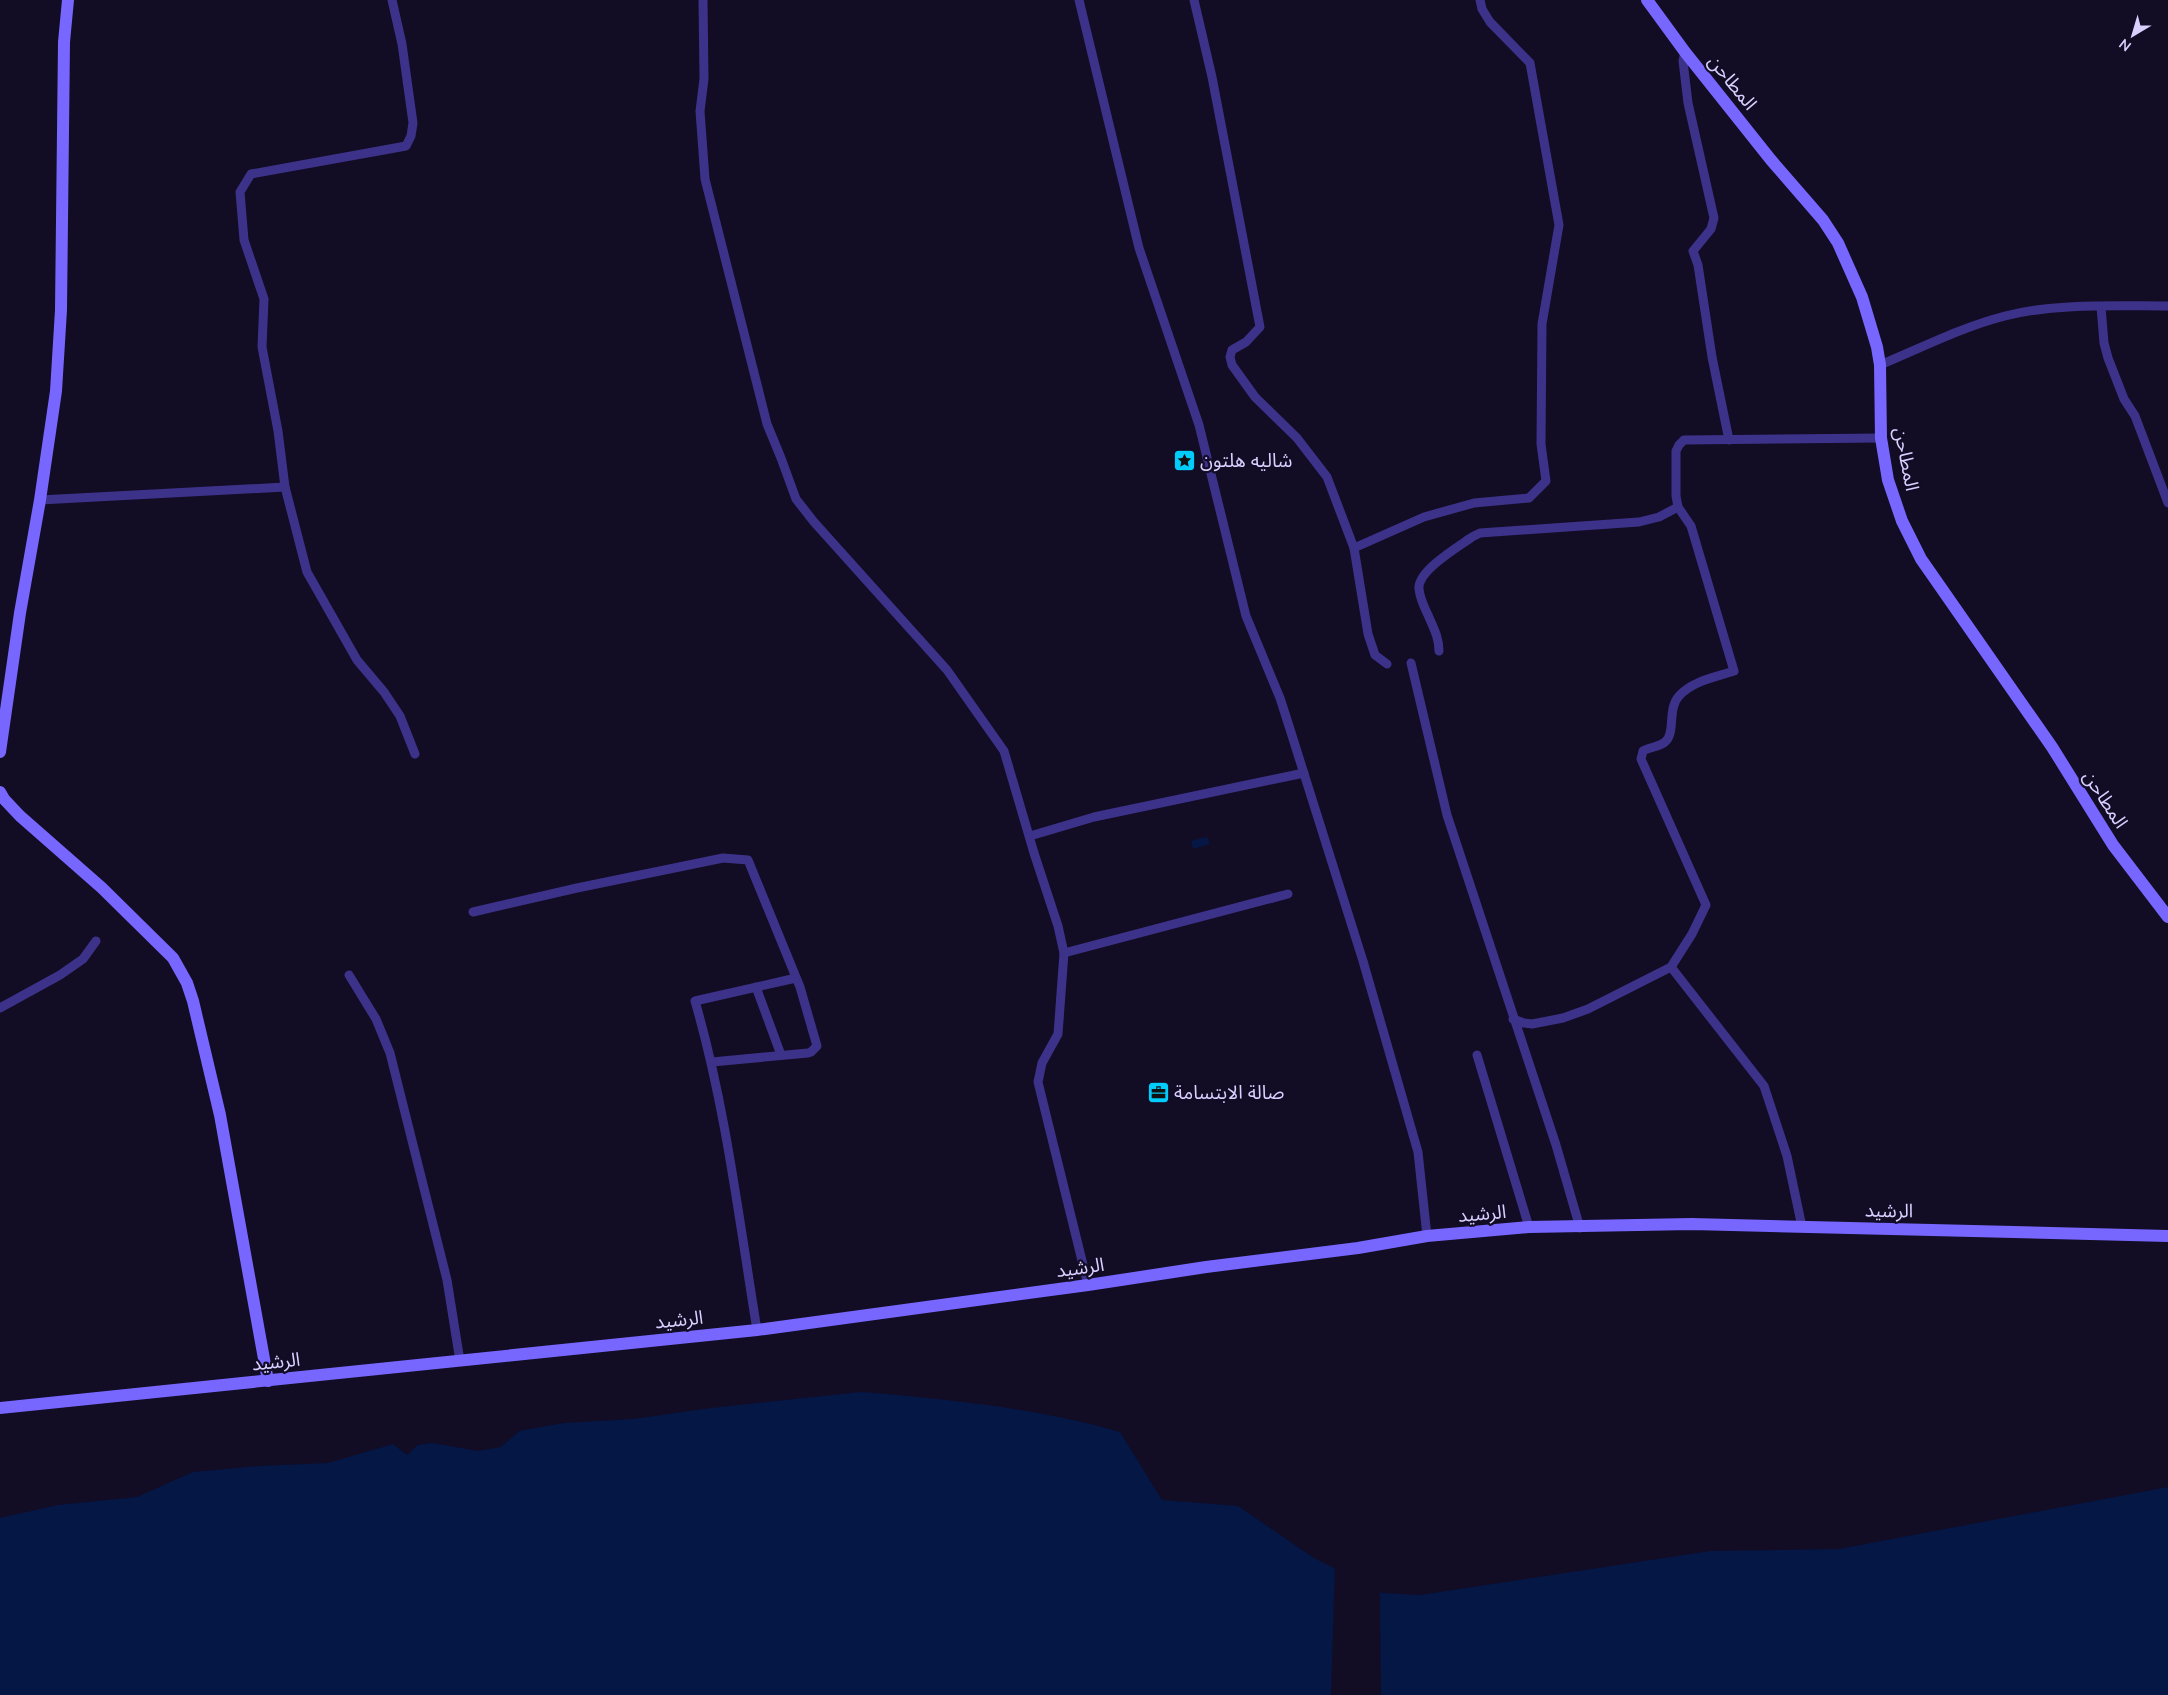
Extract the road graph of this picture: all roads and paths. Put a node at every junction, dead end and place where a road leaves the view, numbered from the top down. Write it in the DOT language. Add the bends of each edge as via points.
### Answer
graph roads {
  1 [pos="68,0"];
  2 [pos="392,0"];
  3 [pos="703,0"];
  4 [pos="1079,0"];
  5 [pos="1194,0"];
  6 [pos="1480,0"];
  7 [pos="1647,0"];
  8 [pos="1685,52"];
  9 [pos="2168,306"];
  10 [pos="2101,307"];
  11 [pos="1880,365"];
  12 [pos="1881,438"];
  13 [pos="1729,440"];
  14 [pos="285,487"];
  15 [pos="40,500"];
  16 [pos="2168,503"];
  17 [pos="1678,507"];
  18 [pos="1354,548"];
  19 [pos="1439,651"];
  20 [pos="1411,663"];
  21 [pos="1387,664"];
  22 [pos="0,752"];
  23 [pos="415,754"];
  24 [pos="1304,773"];
  25 [pos="0,792"];
  26 [pos="1030,836"];
  27 [pos="1288,894"];
  28 [pos="473,912"];
  29 [pos="2168,916"];
  30 [pos="96,941"];
  31 [pos="1064,953"];
  32 [pos="1671,966"];
  33 [pos="349,975"];
  34 [pos="796,978"];
  35 [pos="756,987"];
  36 [pos="0,1008"];
  37 [pos="1513,1019"];
  38 [pos="781,1056"];
  39 [pos="1477,1056"];
  40 [pos="712,1062"];
  41 [pos="1529,1228"];
  42 [pos="1580,1228"];
  43 [pos="1802,1228"];
  44 [pos="1427,1236"];
  45 [pos="2168,1236"];
  46 [pos="1088,1285"];
  47 [pos="758,1330"];
  48 [pos="460,1361"];
  49 [pos="268,1381"];
  50 [pos="0,1408"];
  1 -- 15 [label="main road" via="64,42 61,310 56,391"];
  2 -- 14 [label="street" via="413,123 406,146 252,174 240,192 244,240 264,299 262,346"];
  3 -- 26 [label="street" via="704,79 700,111 705,179 767,424 796,499 959,686 1004,752"];
  4 -- 24 [label="street" via="1139,248 1199,425 1246,616 1280,698"];
  5 -- 18 [label="street" via="1260,327 1246,342 1232,350 1232,365 1255,397 1297,438 1327,476"];
  6 -- 18 [label="street" via="1490,22 1530,63 1559,225 1542,324 1541,444 1546,481 1529,498 1474,503 1424,517"];
  7 -- 8 [label="main road, المطاحن"];
  8 -- 11 [label="main road, المطاحن" via="1823,220 1838,243 1862,297"];
  8 -- 13 [label="street" via="1683,61 1688,103 1714,218 1711,229 1693,251"];
  9 -- 10 [label="street"];
  10 -- 11 [label="street" via="2035,310 2004,316"];
  10 -- 16 [label="street" via="2108,358 2124,399 2135,416"];
  11 -- 12 [label="main road, المطاحن"];
  12 -- 13 [label="street"];
  12 -- 29 [label="main road, المطاحن" via="1888,480 1902,520 1922,559 2052,747 2113,845"];
  13 -- 17 [label="street" via="1684,440 1679,445 1675,463"];
  14 -- 15 [label="street"];
  14 -- 23 [label="street" via="307,572 347,645 400,716"];
  15 -- 22 [label="main road"];
  17 -- 19 [label="street" via="1659,517 1639,522 1480,533 1472,537 1430,568 1419,583 1424,607 1439,640"];
  17 -- 32 [label="street" via="1691,526 1734,671 1686,689 1672,705 1669,737 1641,754 1643,765 1706,905"];
  18 -- 21 [label="street" via="1368,634 1375,655"];
  20 -- 37 [label="street" via="1446,814"];
  24 -- 26 [label="street" via="1094,817"];
  24 -- 44 [label="street" via="1364,961 1418,1152"];
  25 -- 49 [label="main road" via="20,816 173,958 187,983 220,1115"];
  26 -- 31 [label="street"];
  27 -- 31 [label="street"];
  28 -- 34 [label="street" via="723,858 748,860"];
  30 -- 36 [label="street" via="83,959"];
  31 -- 46 [label="street" via="1058,1034 1042,1063 1038,1082"];
  32 -- 37 [label="street" via="1563,1018 1532,1024"];
  32 -- 43 [label="street" via="1764,1086 1787,1156"];
  33 -- 48 [label="street" via="376,1019 390,1054 447,1280"];
  34 -- 35 [label="street"];
  34 -- 38 [label="street" via="817,1046 811,1052"];
  35 -- 38 [label="street"];
  35 -- 40 [label="street" via="695,1001"];
  37 -- 42 [label="street"];
  38 -- 40 [label="street"];
  39 -- 41 [label="street"];
  40 -- 47 [label="street"];
  41 -- 42 [label="main road, الرشيد"];
  41 -- 44 [label="main road, الرشيد"];
  42 -- 43 [label="main road, الرشيد" via="1692,1224"];
  43 -- 45 [label="main road, الرشيد"];
  44 -- 46 [label="main road, الرشيد"];
  46 -- 47 [label="main road, الرشيد"];
  47 -- 48 [label="main road, الرشيد"];
  48 -- 49 [label="main road, الرشيد"];
  49 -- 50 [label="main road, الرشيد"];
}
